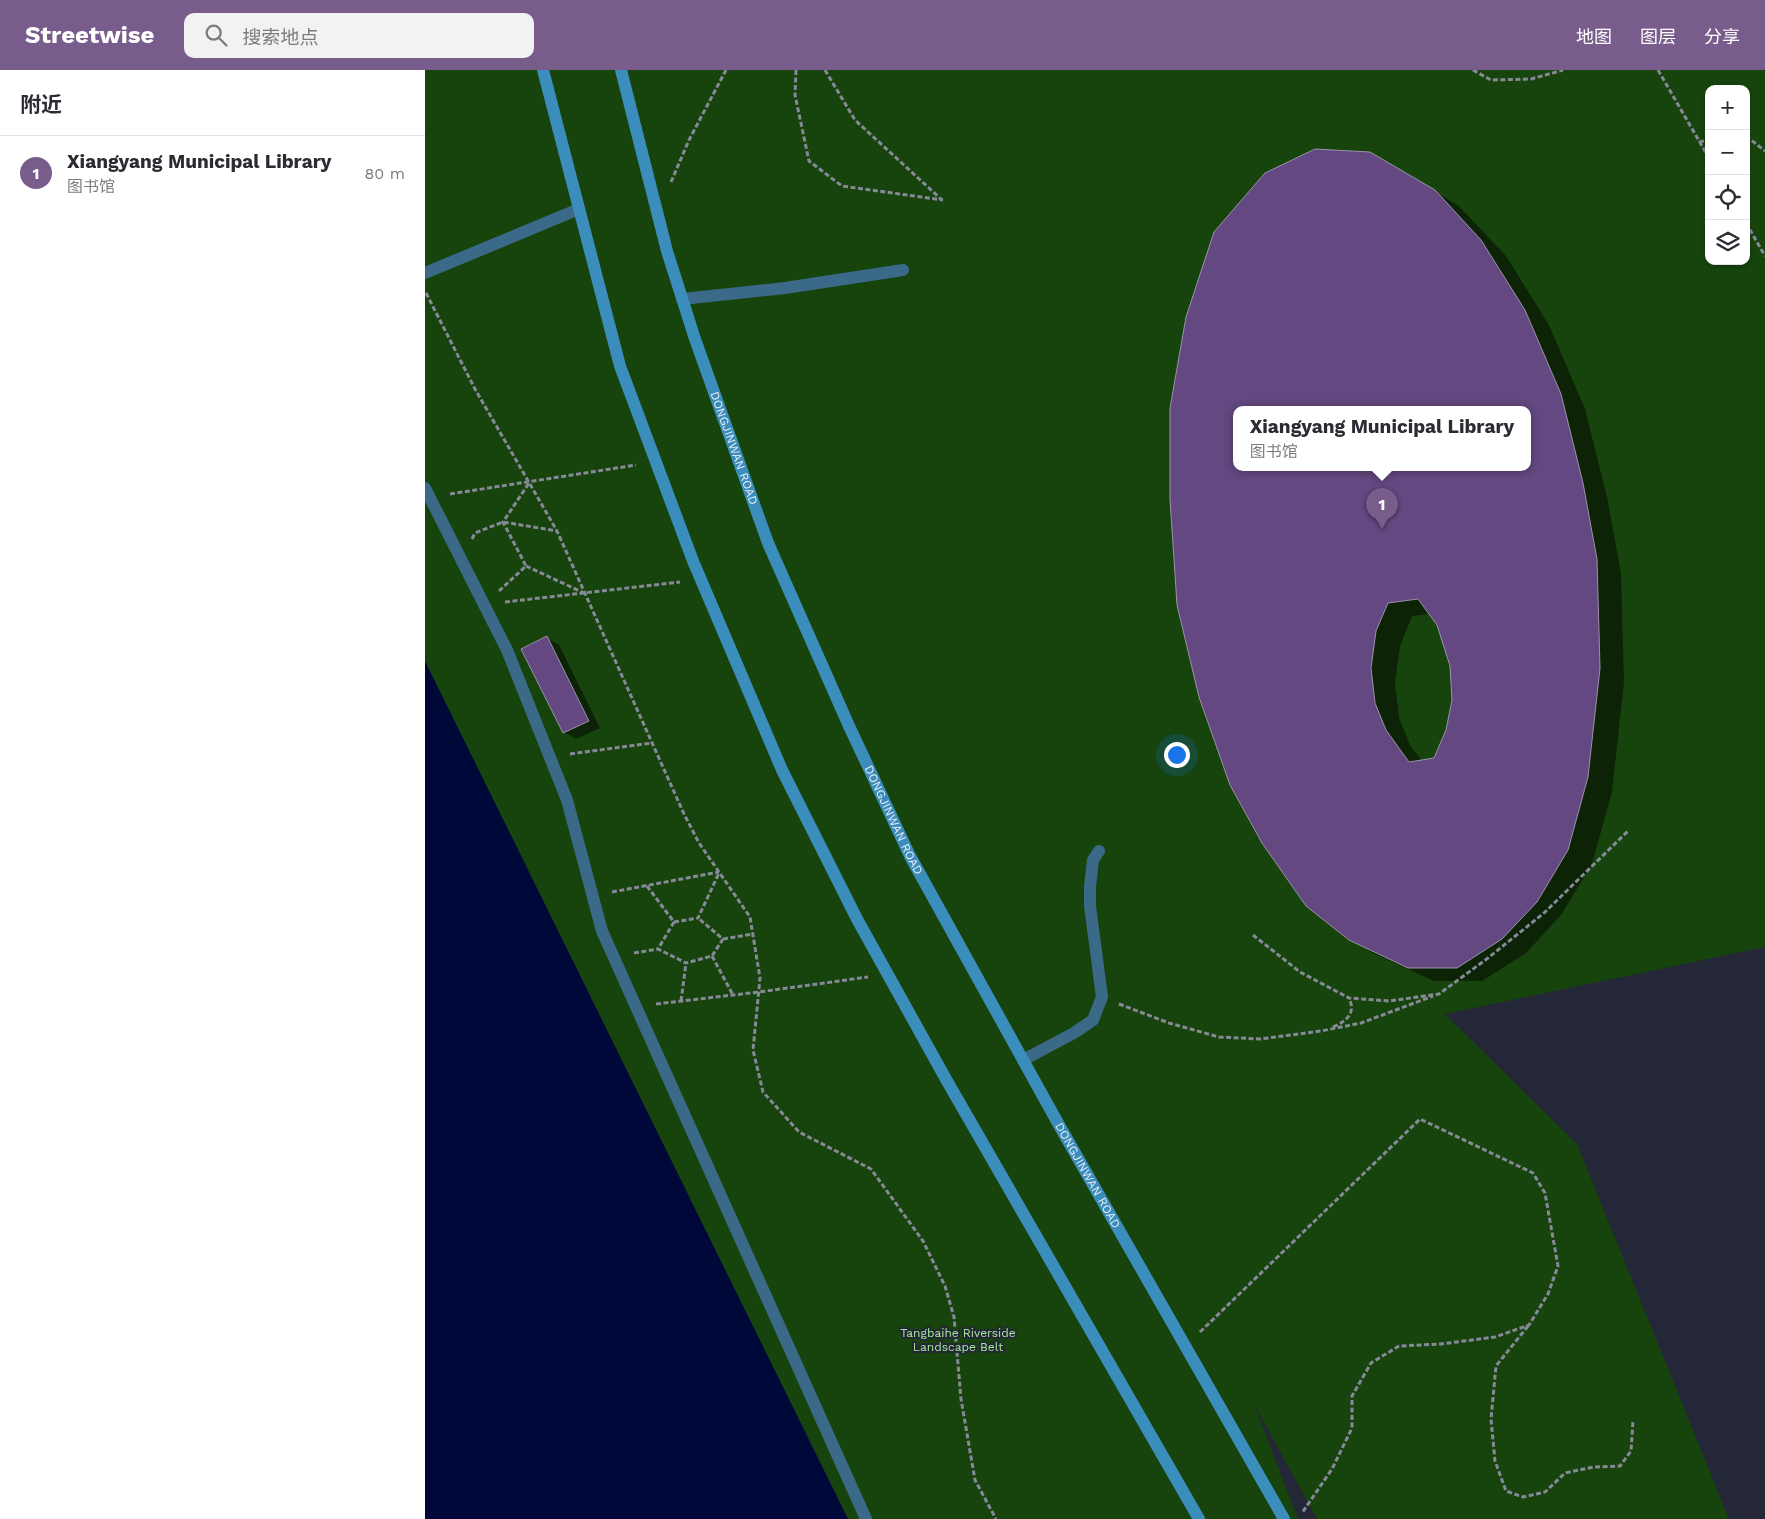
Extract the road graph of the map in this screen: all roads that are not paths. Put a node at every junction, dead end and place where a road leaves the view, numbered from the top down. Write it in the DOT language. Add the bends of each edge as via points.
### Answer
graph roads {
  1 [pos="543,70"];
  2 [pos="621,70"];
  3 [pos="579,209"];
  4 [pos="903,270"];
  5 [pos="425,273"];
  6 [pos="682,300"];
  7 [pos="427,492"];
  8 [pos="1099,851"];
  9 [pos="1023,1060"];
  10 [pos="866,1519"];
  11 [pos="1199,1519"];
  12 [pos="1284,1519"];
  1 -- 3 [label="main road"];
  2 -- 6 [label="main road, DONGJINWAN ROAD"];
  3 -- 5 [label="street"];
  3 -- 11 [label="main road" via="620,366 701,579 782,770 887,974"];
  4 -- 6 [label="street"];
  6 -- 9 [label="main road, DONGJINWAN ROAD" via="768,543 849,726 910,856"];
  7 -- 10 [label="street" via="507,650 567,800 602,930"];
  8 -- 9 [label="street" via="1093,860 1090,896 1102,997 1093,1020"];
  9 -- 12 [label="main road, DONGJINWAN ROAD"];
}
